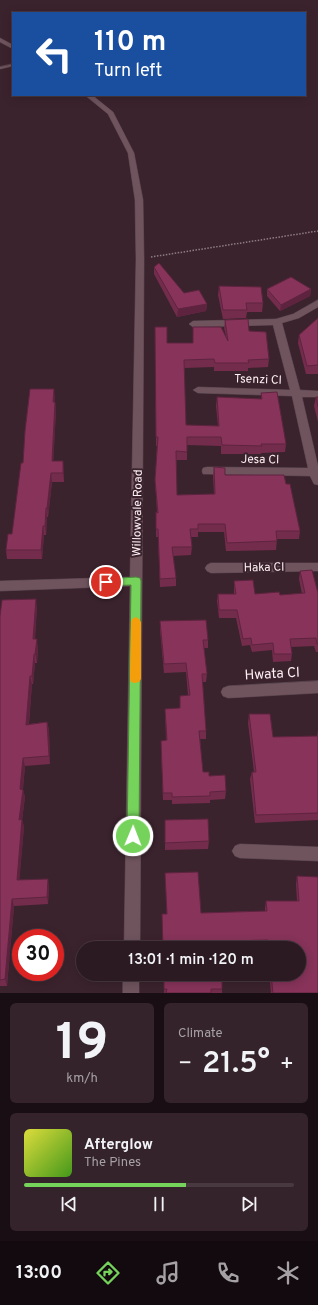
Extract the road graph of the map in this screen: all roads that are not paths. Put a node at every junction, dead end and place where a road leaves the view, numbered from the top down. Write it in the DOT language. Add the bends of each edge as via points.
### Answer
graph roads {
  1 [pos="0,40"];
  2 [pos="12,46"];
  3 [pos="12,65"];
  4 [pos="0,68"];
  5 [pos="89,96"];
  6 [pos="318,303"];
  7 [pos="277,322"];
  8 [pos="193,324"];
  9 [pos="198,390"];
  10 [pos="296,394"];
  11 [pos="318,394"];
  12 [pos="207,471"];
  13 [pos="317,475"];
  14 [pos="318,566"];
  15 [pos="211,568"];
  16 [pos="136,581"];
  17 [pos="0,586"];
  18 [pos="318,687"];
  19 [pos="228,692"];
  20 [pos="240,851"];
  21 [pos="318,854"];
  22 [pos="132,941"];
  23 [pos="131,981"];
  24 [pos="131,993"];
  1 -- 2 [label="street"];
  3 -- 4 [label="lane"];
  5 -- 16 [label="street, Willowvale Road" via="111,113 132,153 139,200"];
  6 -- 7 [label="street" via="296,316"];
  7 -- 8 [label="street"];
  7 -- 10 [label="street"];
  9 -- 10 [label="street, Tsenzi Cl"];
  10 -- 11 [label="street, Tsenzi Cl"];
  10 -- 13 [label="street"];
  12 -- 13 [label="street, Jesa Cl"];
  14 -- 15 [label="street, Haka Cl"];
  16 -- 17 [label="street"];
  16 -- 22 [label="street, Willowvale Road"];
  18 -- 19 [label="street, Hwata Cl"];
  20 -- 21 [label="street"];
  23 -- 24 [label="street"];
}
